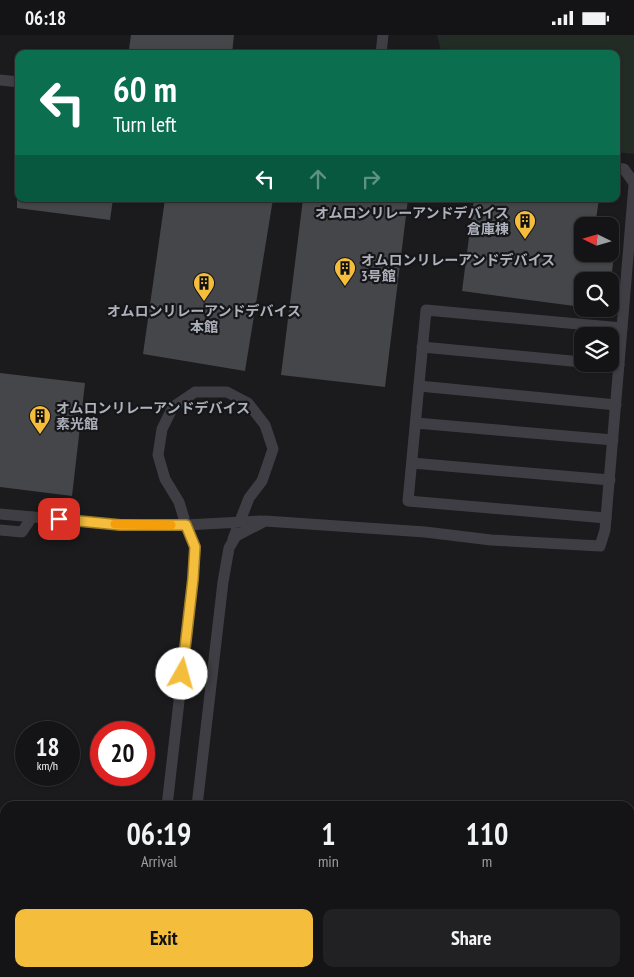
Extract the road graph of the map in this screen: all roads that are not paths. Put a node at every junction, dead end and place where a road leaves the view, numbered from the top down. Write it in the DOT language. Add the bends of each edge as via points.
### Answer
graph roads {
  1 [pos="383,35"];
  2 [pos="381,50"];
  3 [pos="0,79"];
  4 [pos="15,81"];
  5 [pos="620,168"];
  6 [pos="634,184"];
  7 [pos="622,328"];
  8 [pos="422,347"];
  9 [pos="574,361"];
  10 [pos="619,365"];
  11 [pos="618,372"];
  12 [pos="419,387"];
  13 [pos="616,405"];
  14 [pos="416,423"];
  15 [pos="613,440"];
  16 [pos="412,463"];
  17 [pos="610,480"];
  18 [pos="0,514"];
  19 [pos="32,517"];
  20 [pos="606,518"];
  21 [pos="265,521"];
  22 [pos="240,522"];
  23 [pos="186,525"];
  24 [pos="0,530"];
  25 [pos="229,548"];
  26 [pos="168,801"];
  27 [pos="198,801"];
  1 -- 2 [label="lane"];
  3 -- 4 [label="lane"];
  5 -- 6 [label="lane" via="624,169"];
  6 -- 7 [label="lane"];
  7 -- 8 [label="lane" via="426,310"];
  7 -- 10 [label="lane"];
  8 -- 9 [label="lane"];
  8 -- 12 [label="lane"];
  11 -- 13 [label="lane"];
  12 -- 13 [label="lane"];
  12 -- 14 [label="lane"];
  13 -- 15 [label="lane"];
  14 -- 15 [label="lane"];
  14 -- 16 [label="lane"];
  15 -- 17 [label="lane"];
  16 -- 17 [label="lane"];
  16 -- 20 [label="lane" via="408,501"];
  17 -- 20 [label="lane"];
  18 -- 19 [label="lane"];
  19 -- 23 [label="lane" via="120,525"];
  19 -- 24 [label="lane" via="22,532"];
  20 -- 21 [label="lane" via="600,546"];
  21 -- 22 [label="lane"];
  21 -- 25 [label="lane" via="236,536"];
  22 -- 23 [label="lane"];
  22 -- 23 [label="lane" via="249,498 262,481 273,449 265,425 248,403 227,392 195,392 173,407 162,429 158,455"];
  22 -- 25 [label="lane"];
  23 -- 26 [label="lane" via="195,547 193,579"];
  25 -- 27 [label="lane" via="211,671"];
}
